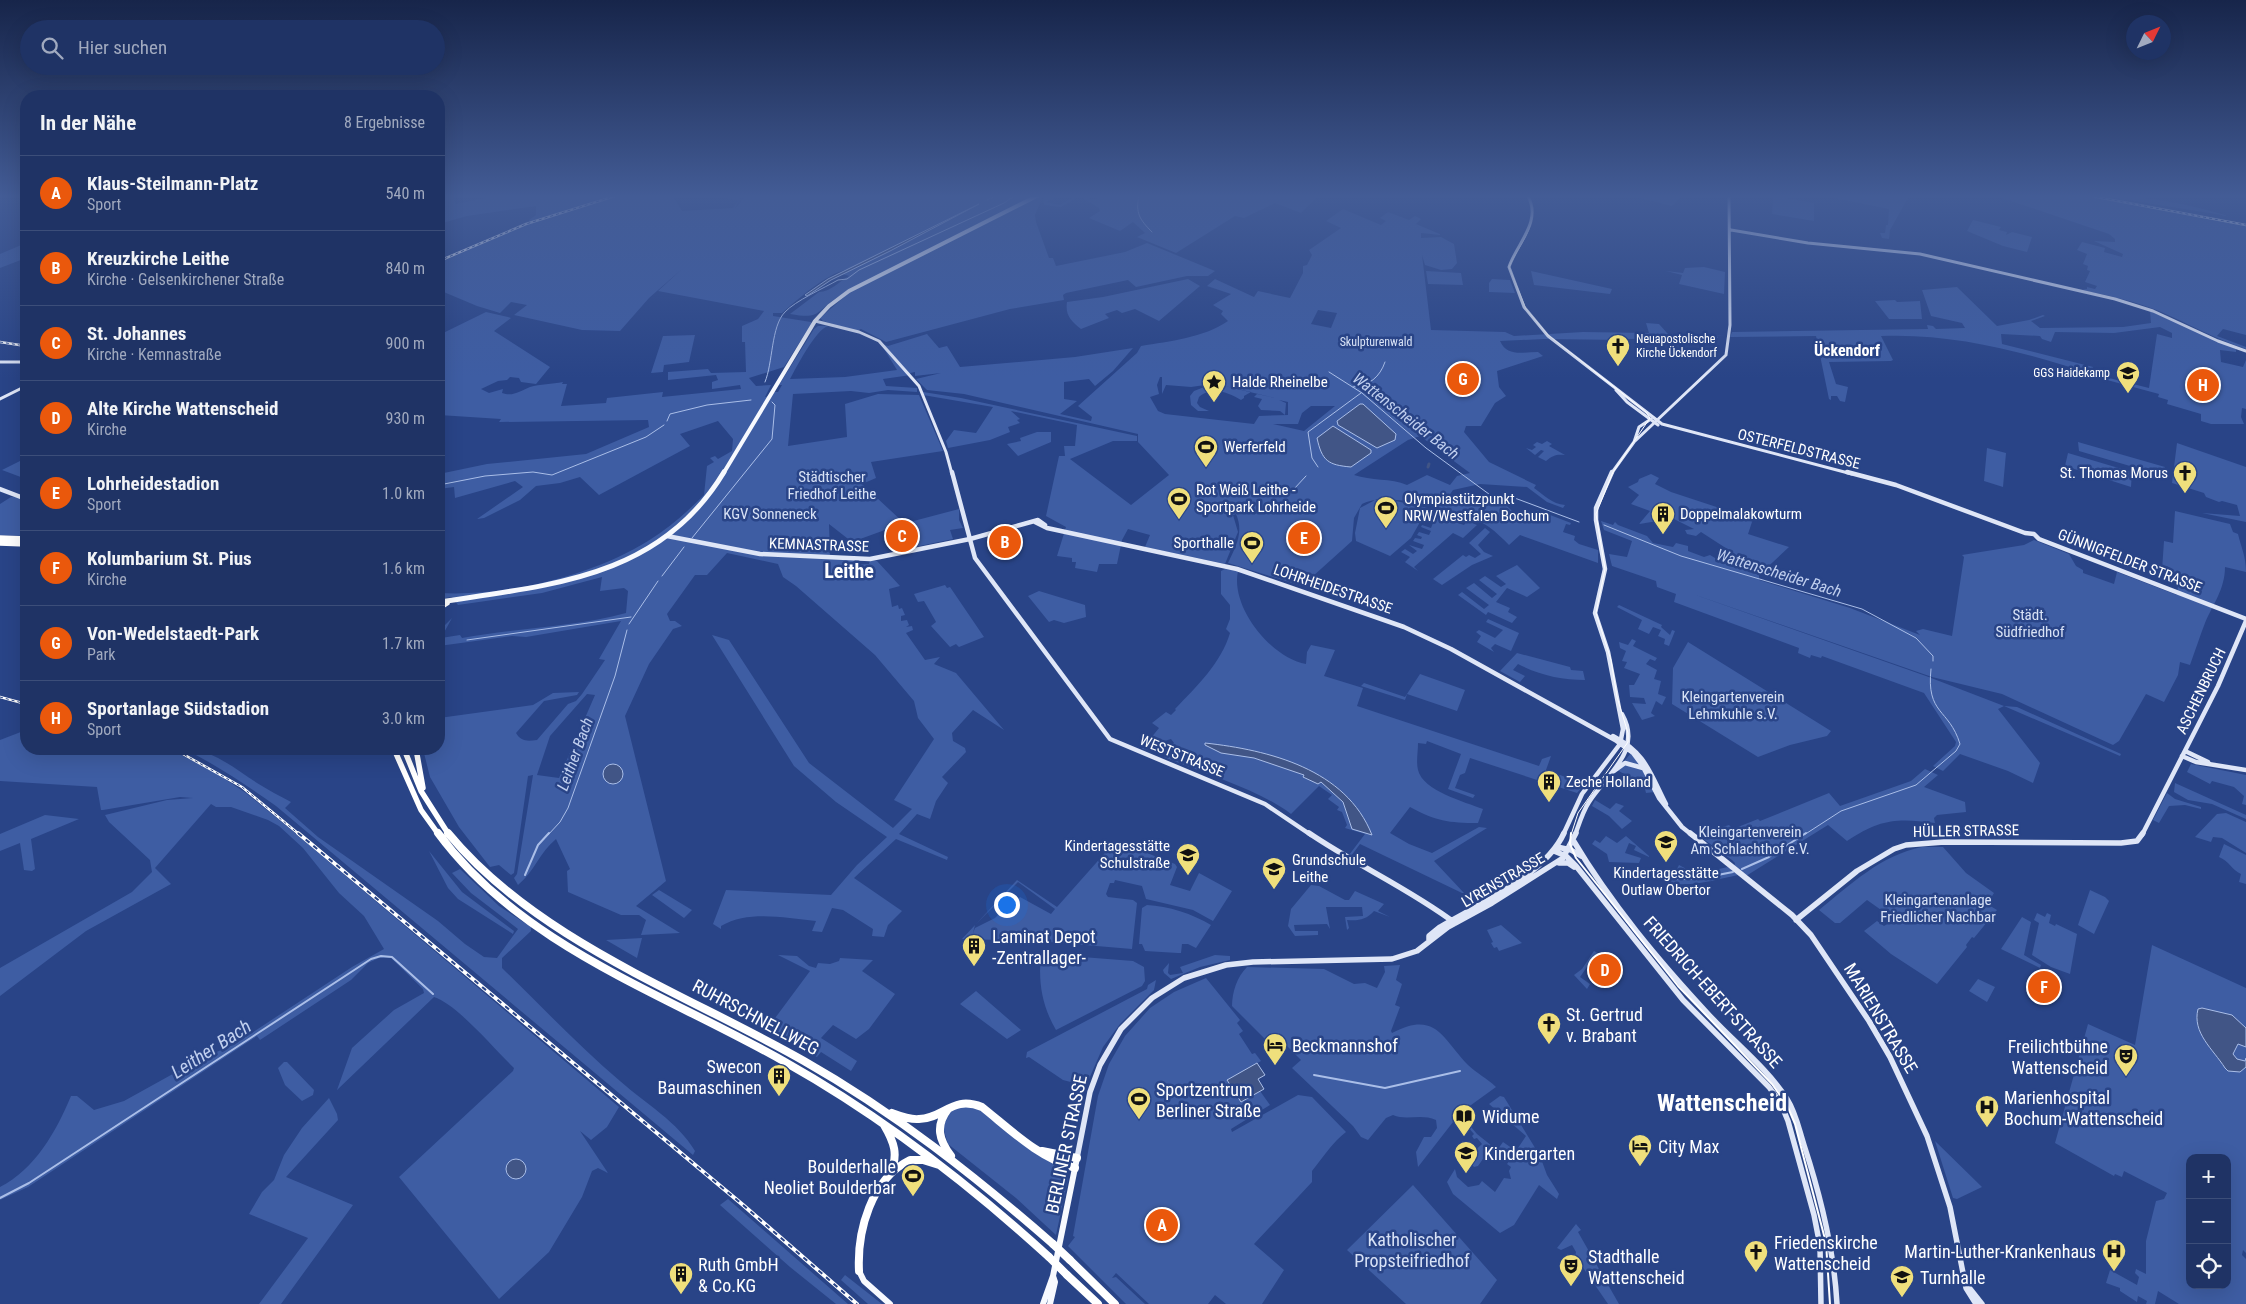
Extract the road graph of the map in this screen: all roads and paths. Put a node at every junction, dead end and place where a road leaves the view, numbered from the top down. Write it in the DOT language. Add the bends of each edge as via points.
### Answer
graph roads {
  1 [pos="917,257"];
  2 [pos="1514,257"];
  3 [pos="1730,257"];
  4 [pos="1932,257"];
  5 [pos="815,321"];
  6 [pos="2246,351"];
  7 [pos="0,361"];
  8 [pos="20,362"];
  9 [pos="20,389"];
  10 [pos="1615,389"];
  11 [pos="0,399"];
  12 [pos="1649,419"];
  13 [pos="1656,421"];
  14 [pos="1634,442"];
  15 [pos="0,489"];
  16 [pos="1910,490"];
  17 [pos="20,497"];
  18 [pos="1037,521"];
  19 [pos="667,536"];
  20 [pos="0,538"];
  21 [pos="970,538"];
  22 [pos="20,539"];
  23 [pos="0,543"];
  24 [pos="20,544"];
  25 [pos="446,602"];
  26 [pos="2213,606"];
  27 [pos="2246,620"];
  28 [pos="1621,712"];
  29 [pos="1588,725"];
  30 [pos="1623,730"];
  31 [pos="1607,733"];
  32 [pos="1621,742"];
  33 [pos="1628,747"];
  34 [pos="2183,754"];
  35 [pos="396,755"];
  36 [pos="407,755"];
  37 [pos="417,755"];
  38 [pos="1644,769"];
  39 [pos="2246,770"];
  40 [pos="1613,772"];
  41 [pos="425,798"];
  42 [pos="1667,806"];
  43 [pos="1565,831"];
  44 [pos="1573,840"];
  45 [pos="2130,843"];
  46 [pos="1567,849"];
  47 [pos="1560,853"];
  48 [pos="1583,857"];
  49 [pos="1557,863"];
  50 [pos="1578,869"];
  51 [pos="1796,920"];
  52 [pos="1453,921"];
  53 [pos="949,1108"];
  54 [pos="882,1110"];
  55 [pos="882,1121"];
  56 [pos="1035,1149"];
  57 [pos="1077,1158"];
  58 [pos="954,1160"];
  59 [pos="945,1168"];
  60 [pos="1075,1168"];
  61 [pos="887,1180"];
  62 [pos="859,1271"];
  63 [pos="1053,1276"];
  64 [pos="1965,1282"];
  65 [pos="890,1304"];
  66 [pos="1043,1304"];
  67 [pos="1050,1304"];
  68 [pos="1098,1304"];
  69 [pos="1116,1304"];
  70 [pos="1821,1304"];
  71 [pos="1837,1304"];
  72 [pos="1976,1304"];
  73 [pos="1982,1304"];
  1 -- 5 [label="main road" via="849,291"];
  2 -- 10 [label="street" via="1509,267 1524,306 1548,336"];
  3 -- 13 [label="street" via="1730,325 1726,355"];
  4 -- 6 [label="street" via="2115,299 2158,313"];
  5 -- 19 [label="main road" via="710,495"];
  5 -- 21 [label="street, WESTSTRASSE" via="865,334 879,341 919,386 946,452"];
  7 -- 8 [label="street"];
  9 -- 11 [label="street"];
  10 -- 12 [label="street"];
  10 -- 13 [label="street"];
  12 -- 13 [label="street"];
  12 -- 14 [label="street" via="1637,430"];
  13 -- 14 [label="street"];
  13 -- 16 [label="street, OSTERFELDSTRASSE"];
  14 -- 28 [label="street" via="1609,477 1596,514 1605,563 1595,613 1608,652"];
  15 -- 17 [label="street"];
  16 -- 26 [label="street, GÜNNIGFELDER STRASSE"];
  18 -- 21 [label="street, KEMNASTRASSE"];
  18 -- 29 [label="street, LOHRHEIDESTRASSE" via="1051,527 1237,569 1394,623 1451,649"];
  19 -- 21 [label="street, KEMNASTRASSE" via="755,553 858,559 878,558"];
  19 -- 25 [label="main road" via="634,555 589,574 533,589"];
  20 -- 22 [label="highway"];
  21 -- 52 [label="street, WESTSTRASSE" via="978,563 1110,739 1265,804 1347,859"];
  23 -- 24 [label="highway"];
  26 -- 27 [label="street, ASCHENBRUCH"];
  27 -- 34 [label="street, ASCHENBRUCH" via="2218,686"];
  28 -- 30 [label="street"];
  28 -- 33 [label="street" via="1629,732"];
  29 -- 31 [label="street, LOHRHEIDESTRASSE"];
  29 -- 32 [label="street, LOHRHEIDESTRASSE"];
  30 -- 31 [label="street" via="1616,734"];
  30 -- 32 [label="street"];
  31 -- 32 [label="street, LOHRHEIDESTRASSE"];
  32 -- 33 [label="street"];
  32 -- 43 [label="street, LYRENSTRASSE" via="1582,794"];
  33 -- 38 [label="street"];
  33 -- 40 [label="street, LYRENSTRASSE"];
  33 -- 42 [label="street" via="1640,754"];
  34 -- 39 [label="street" via="2196,762"];
  34 -- 45 [label="street, ASCHENBRUCH" via="2145,830 2137,841"];
  35 -- 55 [label="highway, RUHRSCHNELLWEG" via="416,802 438,837 478,882 518,916 577,952 784,1061"];
  36 -- 41 [label="highway, RUHRSCHNELLWEG"];
  37 -- 41 [label="highway"];
  38 -- 40 [label="street" via="1635,764 1625,764"];
  38 -- 42 [label="street"];
  40 -- 44 [label="street, LYRENSTRASSE" via="1588,803"];
  41 -- 54 [label="highway, RUHRSCHNELLWEG" via="463,852 497,886 532,913 584,944 778,1046"];
  42 -- 51 [label="street, MARIENSTRASSE" via="1682,827"];
  43 -- 46 [label="street, LYRENSTRASSE"];
  43 -- 47 [label="street, LYRENSTRASSE"];
  44 -- 46 [label="street, LYRENSTRASSE"];
  44 -- 48 [label="street, FRIEDRICH-EBERT-STRASSE"];
  45 -- 51 [label="street, HÜLLER STRASSE" via="1906,844 1857,871"];
  46 -- 47 [label="street, LYRENSTRASSE"];
  46 -- 47 [label="street, LYRENSTRASSE"];
  46 -- 48 [label="street, FRIEDRICH-EBERT-STRASSE"];
  47 -- 49 [label="street, LYRENSTRASSE"];
  47 -- 50 [label="street, FRIEDRICH-EBERT-STRASSE"];
  47 -- 52 [label="street, LYRENSTRASSE"];
  48 -- 71 [label="street, FRIEDRICH-EBERT-STRASSE" via="1666,967 1783,1093 1798,1123 1816,1183 1833,1250"];
  49 -- 50 [label="street" via="1568,863"];
  49 -- 52 [label="street, LYRENSTRASSE" via="1492,903"];
  50 -- 70 [label="street, FRIEDRICH-EBERT-STRASSE" via="1688,1006 1774,1093 1788,1121 1818,1237"];
  51 -- 64 [label="street, MARIENSTRASSE" via="1819,946 1869,1021 1921,1121 1950,1207"];
  52 -- 57 [label="street, BERLINER STRASSE" via="1417,951 1399,958 1244,962 1203,971 1167,988 1134,1014 1117,1034 1102,1060 1090,1092"];
  53 -- 54 [label="highway" via="924,1119"];
  53 -- 56 [label="highway" via="962,1102 976,1104"];
  53 -- 58 [label="highway" via="940,1120 938,1132"];
  54 -- 58 [label="highway, RUHRSCHNELLWEG"];
  55 -- 59 [label="highway, RUHRSCHNELLWEG"];
  55 -- 61 [label="highway" via="897,1150 894,1167"];
  56 -- 57 [label="highway"];
  56 -- 60 [label="highway" via="1054,1162"];
  57 -- 60 [label="main road, BERLINER STRASSE"];
  58 -- 69 [label="highway, RUHRSCHNELLWEG, bridge" via="1053,1244"];
  59 -- 61 [label="highway" via="913,1159"];
  59 -- 68 [label="highway, RUHRSCHNELLWEG, bridge"];
  60 -- 63 [label="main road, BERLINER STRASSE"];
  61 -- 62 [label="highway" via="878,1191 865,1221 859,1249"];
  62 -- 65 [label="main road" via="864,1281"];
  63 -- 66 [label="main road, BERLINER STRASSE"];
  63 -- 67 [label="main road, BERLINER STRASSE" via="1055,1282"];
  64 -- 72 [label="street"];
  64 -- 73 [label="street"];
}
